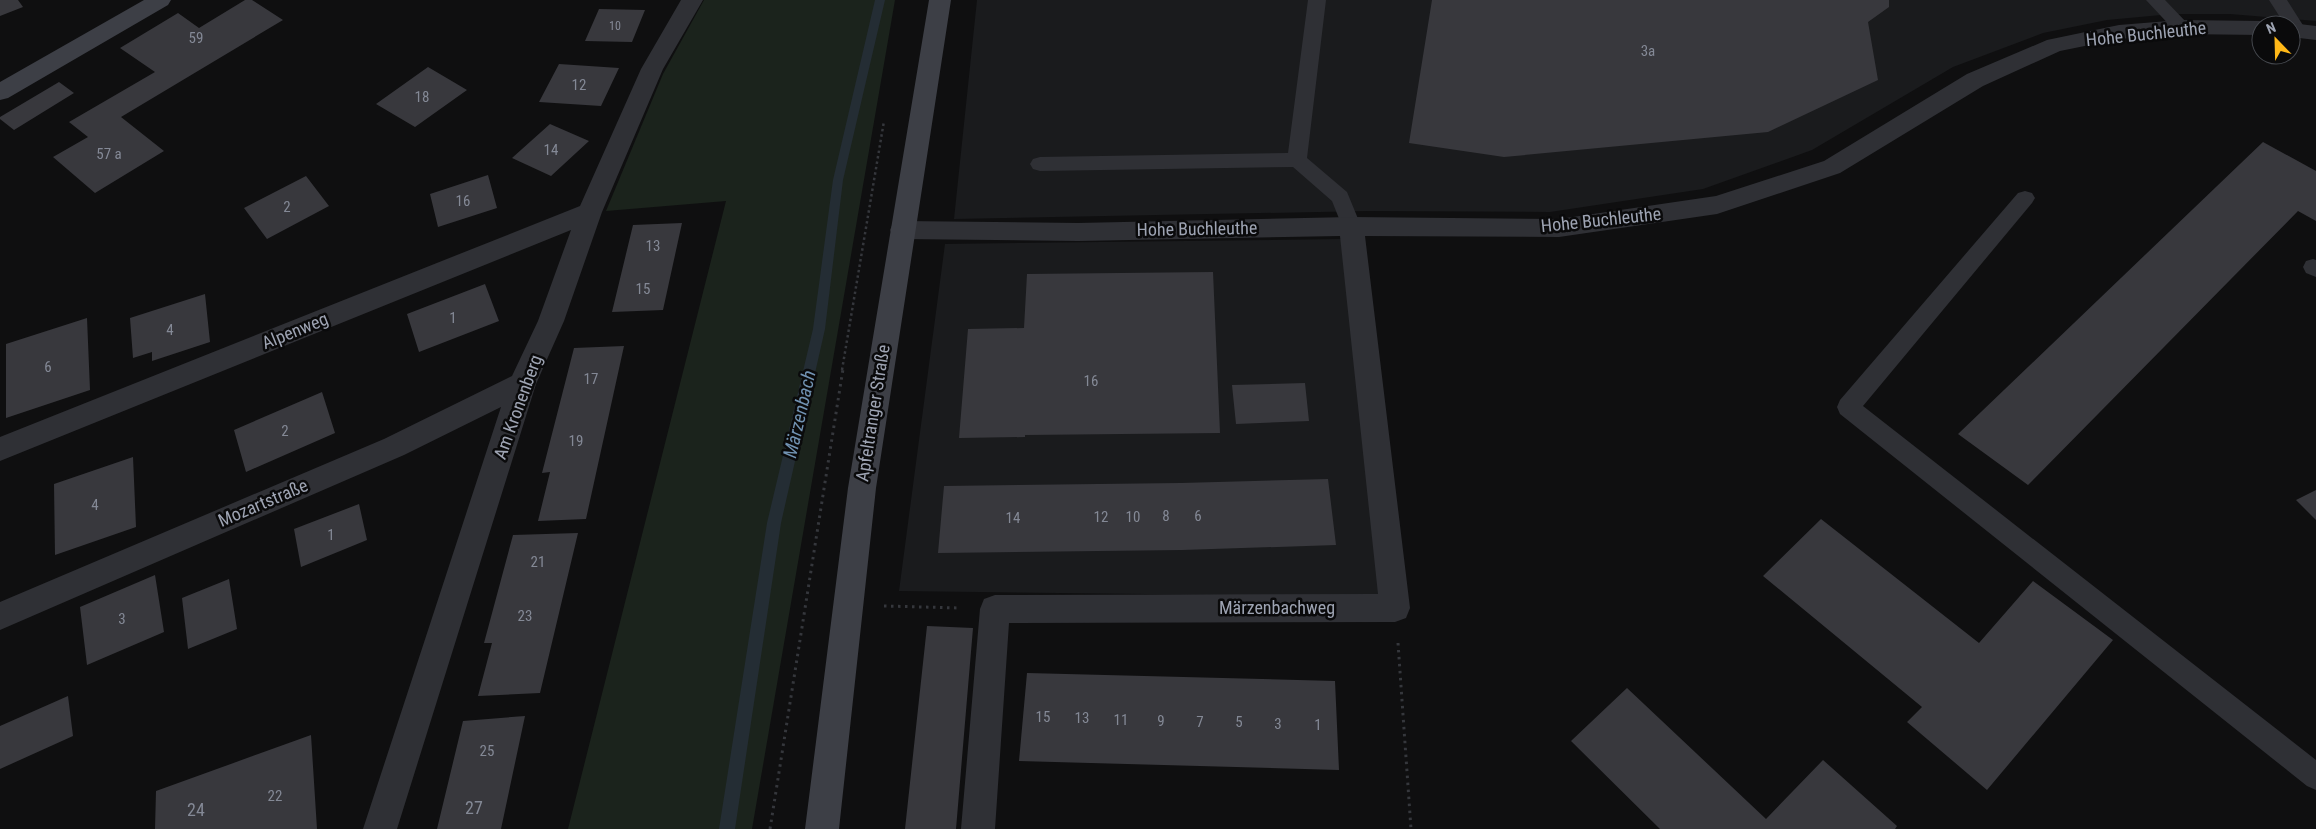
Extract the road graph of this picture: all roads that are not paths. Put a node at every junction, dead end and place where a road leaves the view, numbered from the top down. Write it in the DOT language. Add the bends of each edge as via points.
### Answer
graph roads {
  1 [pos="160,0"];
  2 [pos="692,0"];
  3 [pos="940,0"];
  4 [pos="1317,0"];
  5 [pos="2155,0"];
  6 [pos="2278,0"];
  7 [pos="2289,15"];
  8 [pos="2181,27"];
  9 [pos="2251,28"];
  10 [pos="0,92"];
  11 [pos="1297,160"];
  12 [pos="1040,164"];
  13 [pos="2025,198"];
  14 [pos="590,212"];
  15 [pos="1351,226"];
  16 [pos="902,230"];
  17 [pos="522,384"];
  18 [pos="0,450"];
  19 [pos="0,616"];
  20 [pos="2316,777"];
  21 [pos="380,829"];
  22 [pos="822,829"];
  23 [pos="978,829"];
  1 -- 10 [label="street"];
  2 -- 14 [label="street, Am Kronenberg" via="652,69"];
  3 -- 16 [label="street, Apfeltranger Straße"];
  4 -- 11 [label="lane"];
  5 -- 8 [label="lane"];
  6 -- 7 [label="lane"];
  8 -- 9 [label="street, Hohe Buchleuthe"];
  8 -- 15 [label="street, Hohe Buchleuthe" via="2119,32 2055,45 1975,80 1832,167 1717,205 1559,228"];
  11 -- 12 [label="lane"];
  11 -- 15 [label="lane" via="1340,197"];
  13 -- 20 [label="lane" via="1848,407"];
  14 -- 17 [label="street, Am Kronenberg" via="551,321"];
  14 -- 18 [label="street, Alpenweg"];
  15 -- 16 [label="street, Hohe Buchleuthe" via="1078,232"];
  15 -- 23 [label="street, Märzenbachweg" via="1395,608 996,609"];
  16 -- 22 [label="street, Apfeltranger Straße" via="862,488"];
  17 -- 19 [label="street, Mozartstraße" via="394,447"];
  17 -- 21 [label="street, Am Kronenberg"];
}
